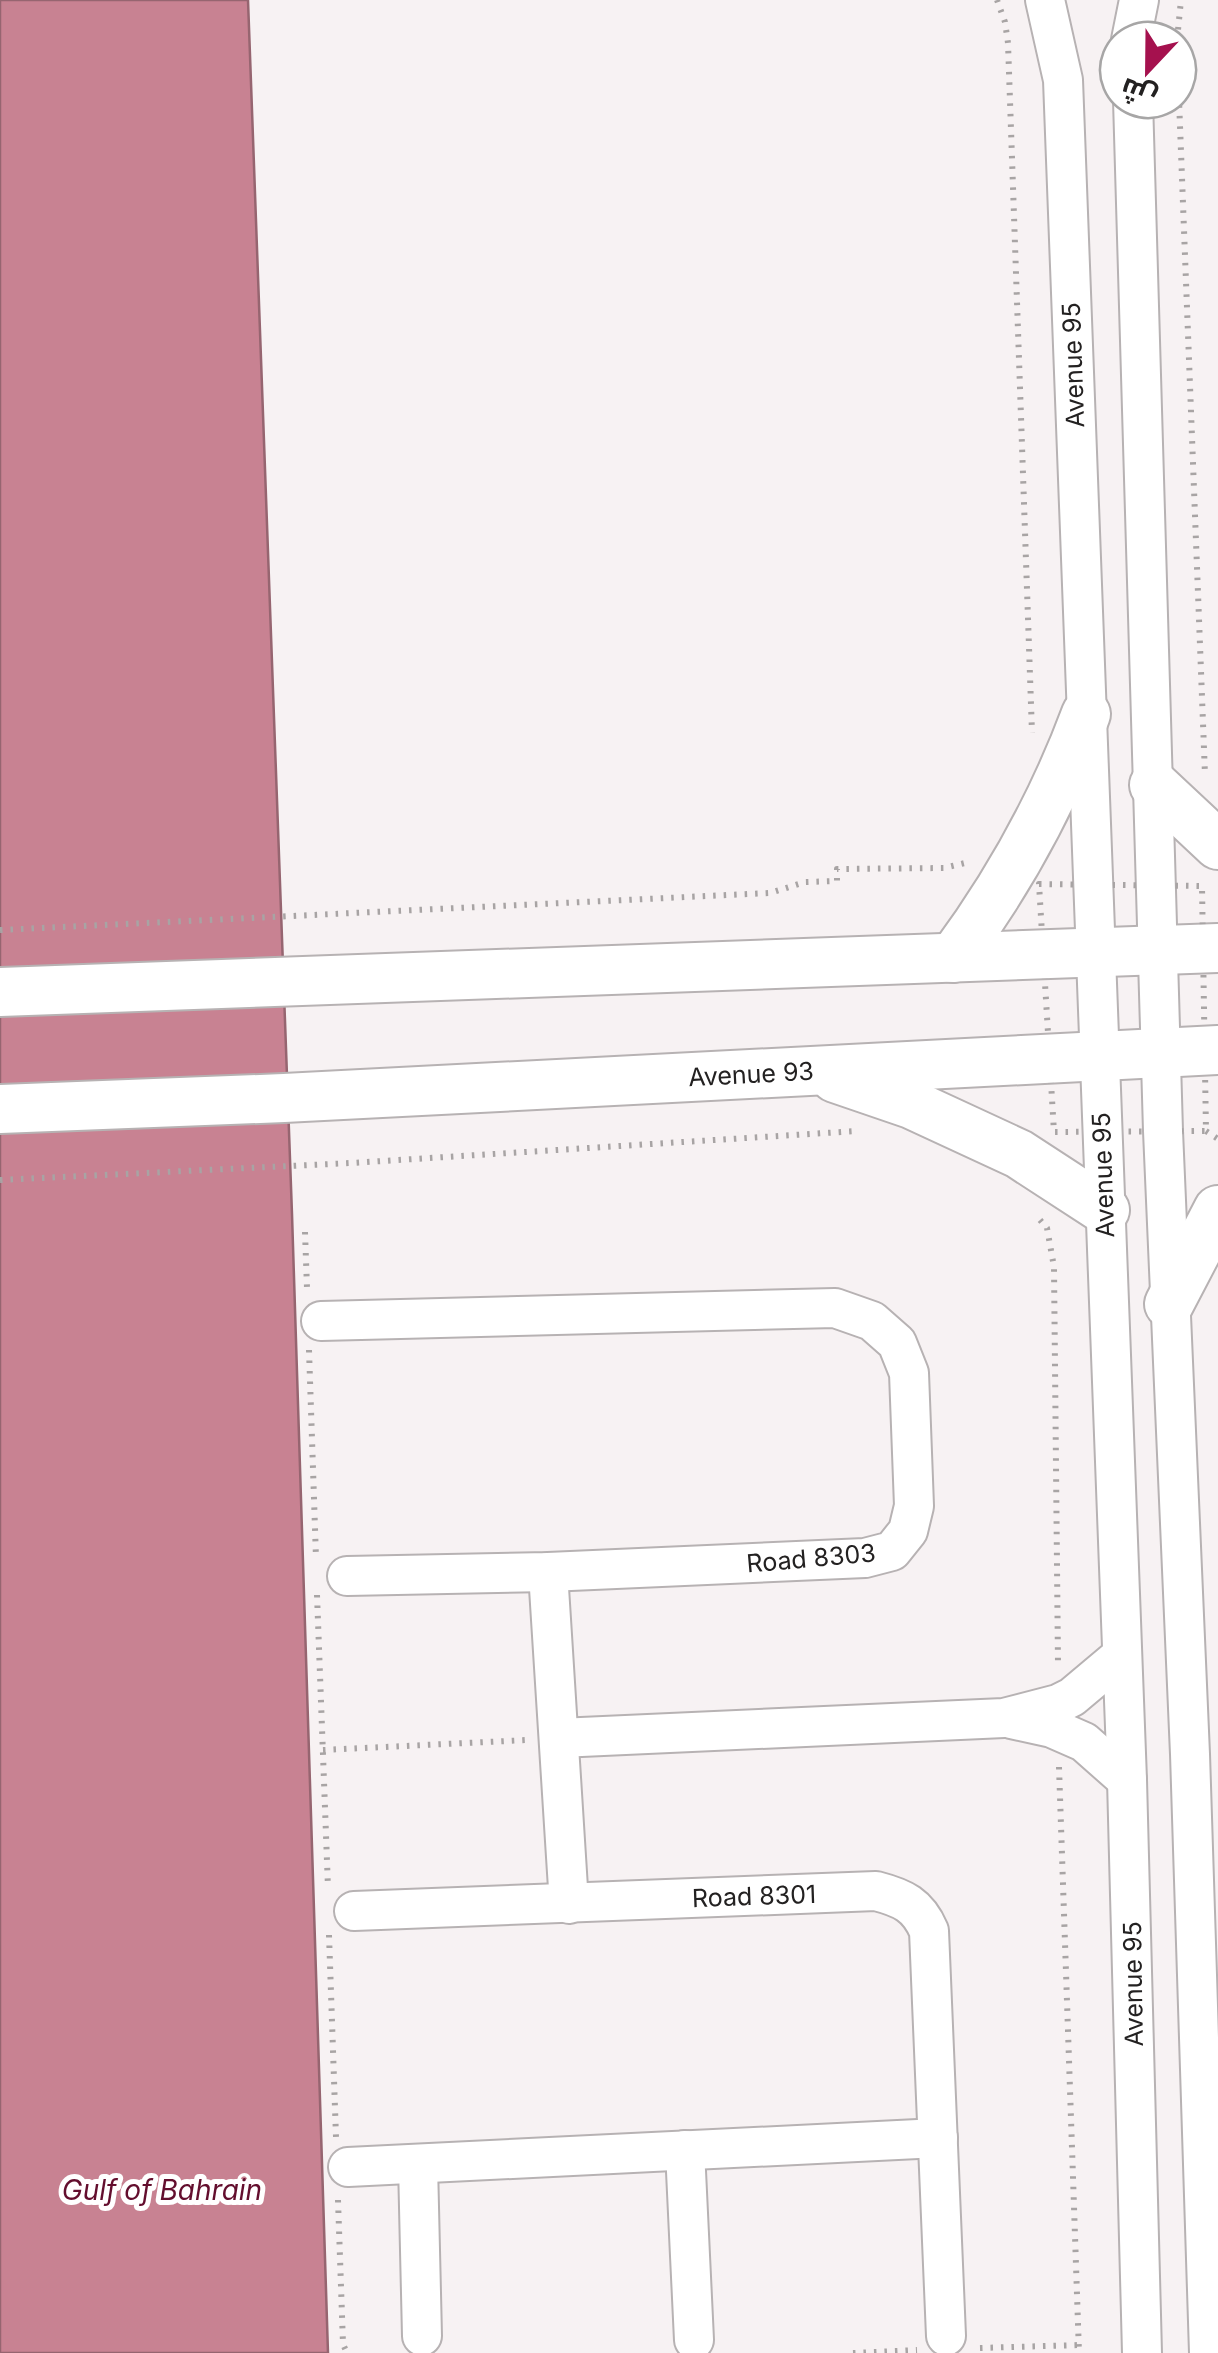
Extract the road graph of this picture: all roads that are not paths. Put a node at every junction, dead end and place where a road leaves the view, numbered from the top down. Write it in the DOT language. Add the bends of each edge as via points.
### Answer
graph roads {
  1 [pos="1045,0"];
  2 [pos="1134,120"];
  3 [pos="1086,714"];
  4 [pos="1154,786"];
  5 [pos="1218,845"];
  6 [pos="1218,948"];
  7 [pos="1158,950"];
  8 [pos="1095,953"];
  9 [pos="953,958"];
  10 [pos="0,992"];
  11 [pos="1218,1050"];
  12 [pos="1160,1052"];
  13 [pos="1099,1054"];
  14 [pos="813,1071"];
  15 [pos="0,1109"];
  16 [pos="1105,1210"];
  17 [pos="1218,1210"];
  18 [pos="1170,1304"];
  19 [pos="312,1321"];
  20 [pos="548,1572"];
  21 [pos="347,1576"];
  22 [pos="1184,1636"];
  23 [pos="1122,1655"];
  24 [pos="1218,1664"];
  25 [pos="1059,1717"];
  26 [pos="1218,1726"];
  27 [pos="559,1738"];
  28 [pos="1190,1754"];
  29 [pos="1128,1780"];
  30 [pos="569,1904"];
  31 [pos="337,1912"];
  32 [pos="938,2138"];
  33 [pos="685,2150"];
  34 [pos="418,2164"];
  35 [pos="340,2167"];
  36 [pos="422,2336"];
  37 [pos="946,2336"];
  38 [pos="694,2340"];
  39 [pos="1142,2352"];
  40 [pos="1208,2353"];
  1 -- 3 [label="street, Avenue 95" via="1063,80"];
  2 -- 4 [label="street"];
  3 -- 8 [label="street, Avenue 95"];
  3 -- 9 [label="street" via="1052,799"];
  4 -- 5 [label="street"];
  4 -- 7 [label="street"];
  6 -- 7 [label="street"];
  7 -- 8 [label="street"];
  7 -- 12 [label="street"];
  8 -- 9 [label="street"];
  8 -- 13 [label="street, Avenue 95"];
  9 -- 10 [label="street"];
  11 -- 12 [label="street, Avenue 93"];
  12 -- 13 [label="street, Avenue 93"];
  12 -- 18 [label="street"];
  13 -- 14 [label="street, Avenue 93"];
  13 -- 16 [label="street, Avenue 95"];
  14 -- 15 [label="street, Avenue 93"];
  14 -- 16 [label="street" via="911,1104 1019,1154"];
  16 -- 23 [label="street, Avenue 95"];
  17 -- 18 [label="street"];
  18 -- 22 [label="street"];
  19 -- 20 [label="street, Road 8303" via="835,1308 872,1321 898,1343 910,1374 914,1506 908,1531 892,1550 864,1558"];
  20 -- 21 [label="street, Road 8303"];
  20 -- 27 [label="street"];
  22 -- 24 [label="street"];
  22 -- 28 [label="street"];
  23 -- 25 [label="street"];
  23 -- 29 [label="street, Avenue 95"];
  25 -- 27 [label="street"];
  25 -- 29 [label="street"];
  26 -- 28 [label="street"];
  27 -- 30 [label="street"];
  28 -- 40 [label="street"];
  29 -- 39 [label="street, Avenue 95"];
  30 -- 31 [label="street, Road 8301"];
  30 -- 32 [label="street, Road 8301" via="876,1891 900,1897 920,1911 929,1931"];
  32 -- 33 [label="street"];
  32 -- 37 [label="street, Road 8301"];
  33 -- 34 [label="street"];
  33 -- 38 [label="street"];
  34 -- 35 [label="street"];
  34 -- 36 [label="street"];
}
